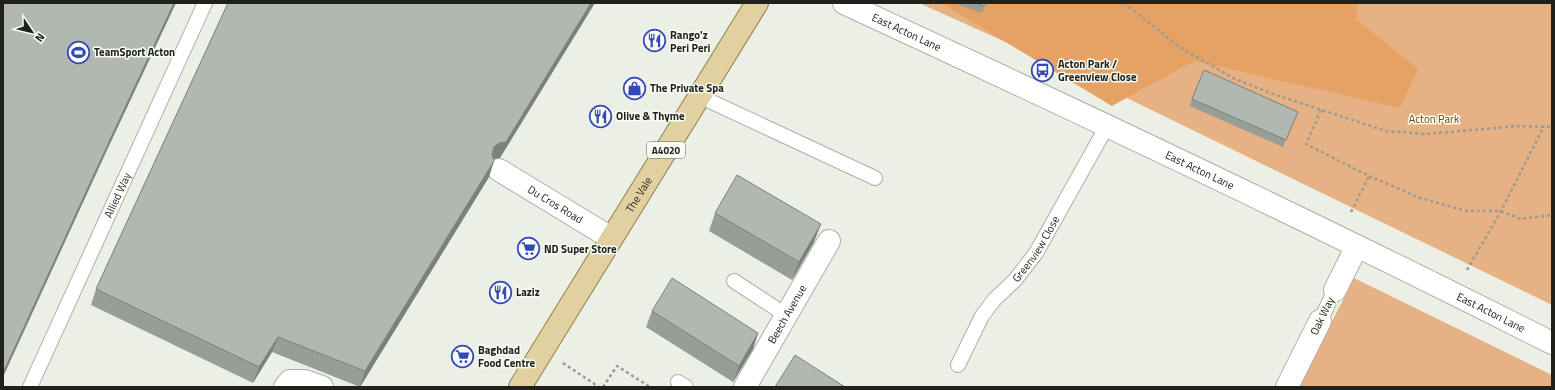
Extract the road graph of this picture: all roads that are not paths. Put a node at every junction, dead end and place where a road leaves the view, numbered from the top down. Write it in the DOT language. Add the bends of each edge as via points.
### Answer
graph roads {
  1 [pos="205,3"];
  2 [pos="757,3"];
  3 [pos="844,3"];
  4 [pos="699,96"];
  5 [pos="1107,126"];
  6 [pos="500,170"];
  7 [pos="875,178"];
  8 [pos="611,238"];
  9 [pos="829,241"];
  10 [pos="1357,246"];
  11 [pos="734,281"];
  12 [pos="1335,290"];
  13 [pos="786,314"];
  14 [pos="1320,321"];
  15 [pos="1552,343"];
  16 [pos="958,366"];
  17 [pos="287,384"];
  18 [pos="30,387"];
  19 [pos="322,387"];
  20 [pos="520,387"];
  21 [pos="744,387"];
  22 [pos="1287,387"];
  1 -- 18 [label="lane, Allied Way"];
  2 -- 4 [label="main road, The Vale / A4020"];
  3 -- 5 [label="street, East Acton Lane"];
  4 -- 7 [label="lane"];
  4 -- 8 [label="main road, The Vale / A4020"];
  5 -- 10 [label="street, East Acton Lane"];
  5 -- 16 [label="lane, Greenview Close" via="1036,253 982,316"];
  6 -- 8 [label="street, Du Cros Road"];
  8 -- 20 [label="main road, The Vale / A4020"];
  9 -- 13 [label="street, Beech Avenue"];
  10 -- 12 [label="street, Oak Way"];
  10 -- 15 [label="street, East Acton Lane"];
  11 -- 13 [label="lane"];
  12 -- 14 [label="lane, Oak Way"];
  13 -- 21 [label="street, Beech Avenue"];
  14 -- 22 [label="street, Oak Way"];
  17 -- 19 [label="street" via="305,381"];
}
